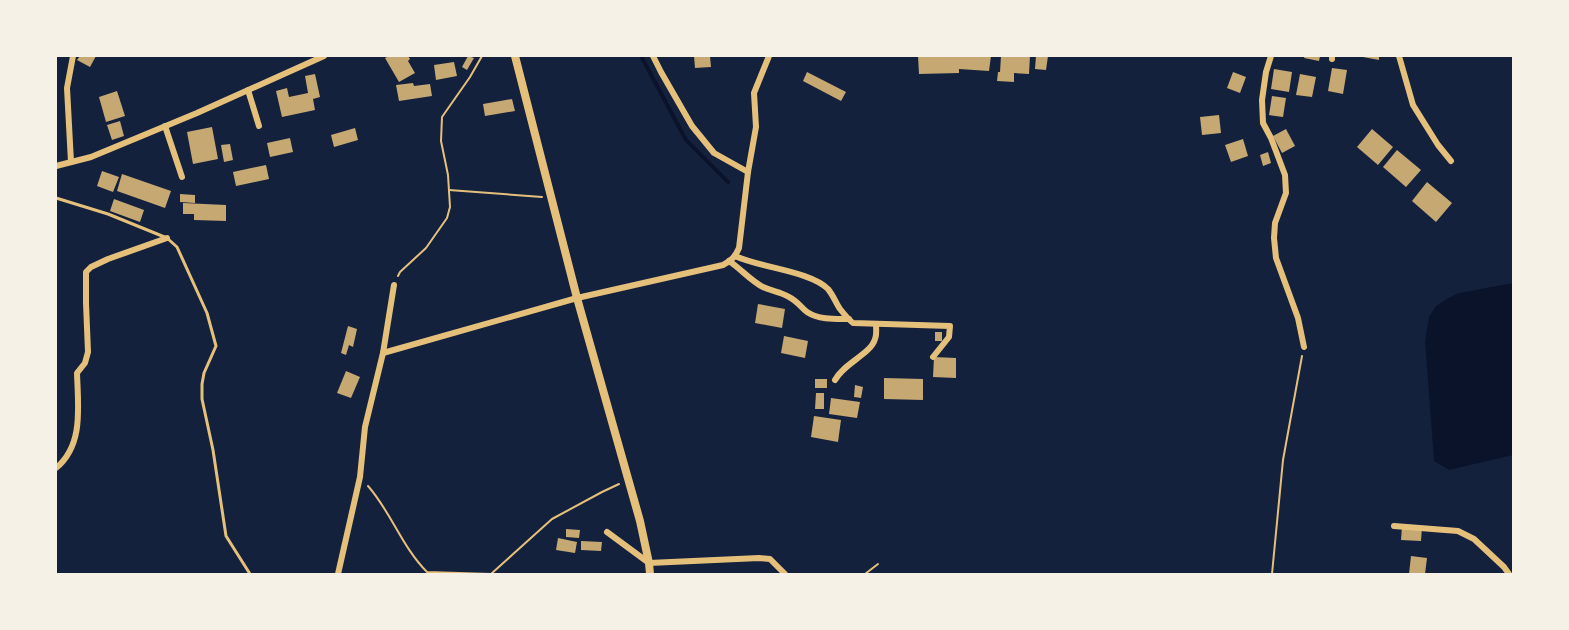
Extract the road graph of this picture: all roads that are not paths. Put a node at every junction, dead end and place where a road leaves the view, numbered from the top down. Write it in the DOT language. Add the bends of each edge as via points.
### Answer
graph roads {
  1 [pos="73,56"];
  2 [pos="324,56"];
  3 [pos="515,56"];
  4 [pos="653,56"];
  5 [pos="769,56"];
  6 [pos="1271,56"];
  7 [pos="1399,56"];
  8 [pos="248,90"];
  9 [pos="165,126"];
  10 [pos="259,126"];
  11 [pos="1451,161"];
  12 [pos="72,162"];
  13 [pos="56,166"];
  14 [pos="748,172"];
  15 [pos="182,177"];
  16 [pos="56,198"];
  17 [pos="167,238"];
  18 [pos="735,256"];
  19 [pos="729,261"];
  20 [pos="394,285"];
  21 [pos="577,298"];
  22 [pos="849,319"];
  23 [pos="876,324"];
  24 [pos="1304,347"];
  25 [pos="382,352"];
  26 [pos="933,357"];
  27 [pos="835,380"];
  28 [pos="56,468"];
  29 [pos="1394,526"];
  30 [pos="607,532"];
  31 [pos="649,564"];
  32 [pos="250,574"];
  33 [pos="338,574"];
  34 [pos="650,574"];
  35 [pos="785,574"];
  36 [pos="1509,574"];
  1 -- 12 [label="street" via="67,88"];
  2 -- 8 [label="street"];
  3 -- 21 [label="street"];
  4 -- 14 [label="street" via="692,126 714,153"];
  5 -- 14 [label="street" via="754,93 756,127"];
  6 -- 24 [label="street" via="1262,100 1263,123 1285,175 1286,193 1275,223 1276,258"];
  7 -- 11 [label="street" via="1413,105"];
  8 -- 9 [label="street"];
  8 -- 10 [label="street"];
  9 -- 12 [label="street"];
  9 -- 15 [label="street"];
  12 -- 13 [label="street"];
  14 -- 18 [label="street"];
  16 -- 17 [label="lane"];
  17 -- 28 [label="street" via="108,259 86,272 88,352 77,373 78,427 75,441"];
  17 -- 32 [label="lane" via="177,247 207,313 216,346 204,373 202,399 226,536"];
  18 -- 19 [label="street"];
  18 -- 22 [label="street" via="814,280 827,288"];
  19 -- 21 [label="street"];
  19 -- 22 [label="street" via="754,282 797,301 808,313 832,320"];
  20 -- 25 [label="street"];
  21 -- 25 [label="street"];
  21 -- 31 [label="street"];
  22 -- 23 [label="street" via="853,323"];
  23 -- 26 [label="street" via="950,326 949,337"];
  23 -- 27 [label="street" via="871,347 843,368"];
  25 -- 33 [label="street"];
  29 -- 36 [label="street" via="1458,531 1474,539"];
  30 -- 31 [label="street"];
  31 -- 34 [label="street"];
  31 -- 35 [label="street" via="759,558 770,559"];
}
